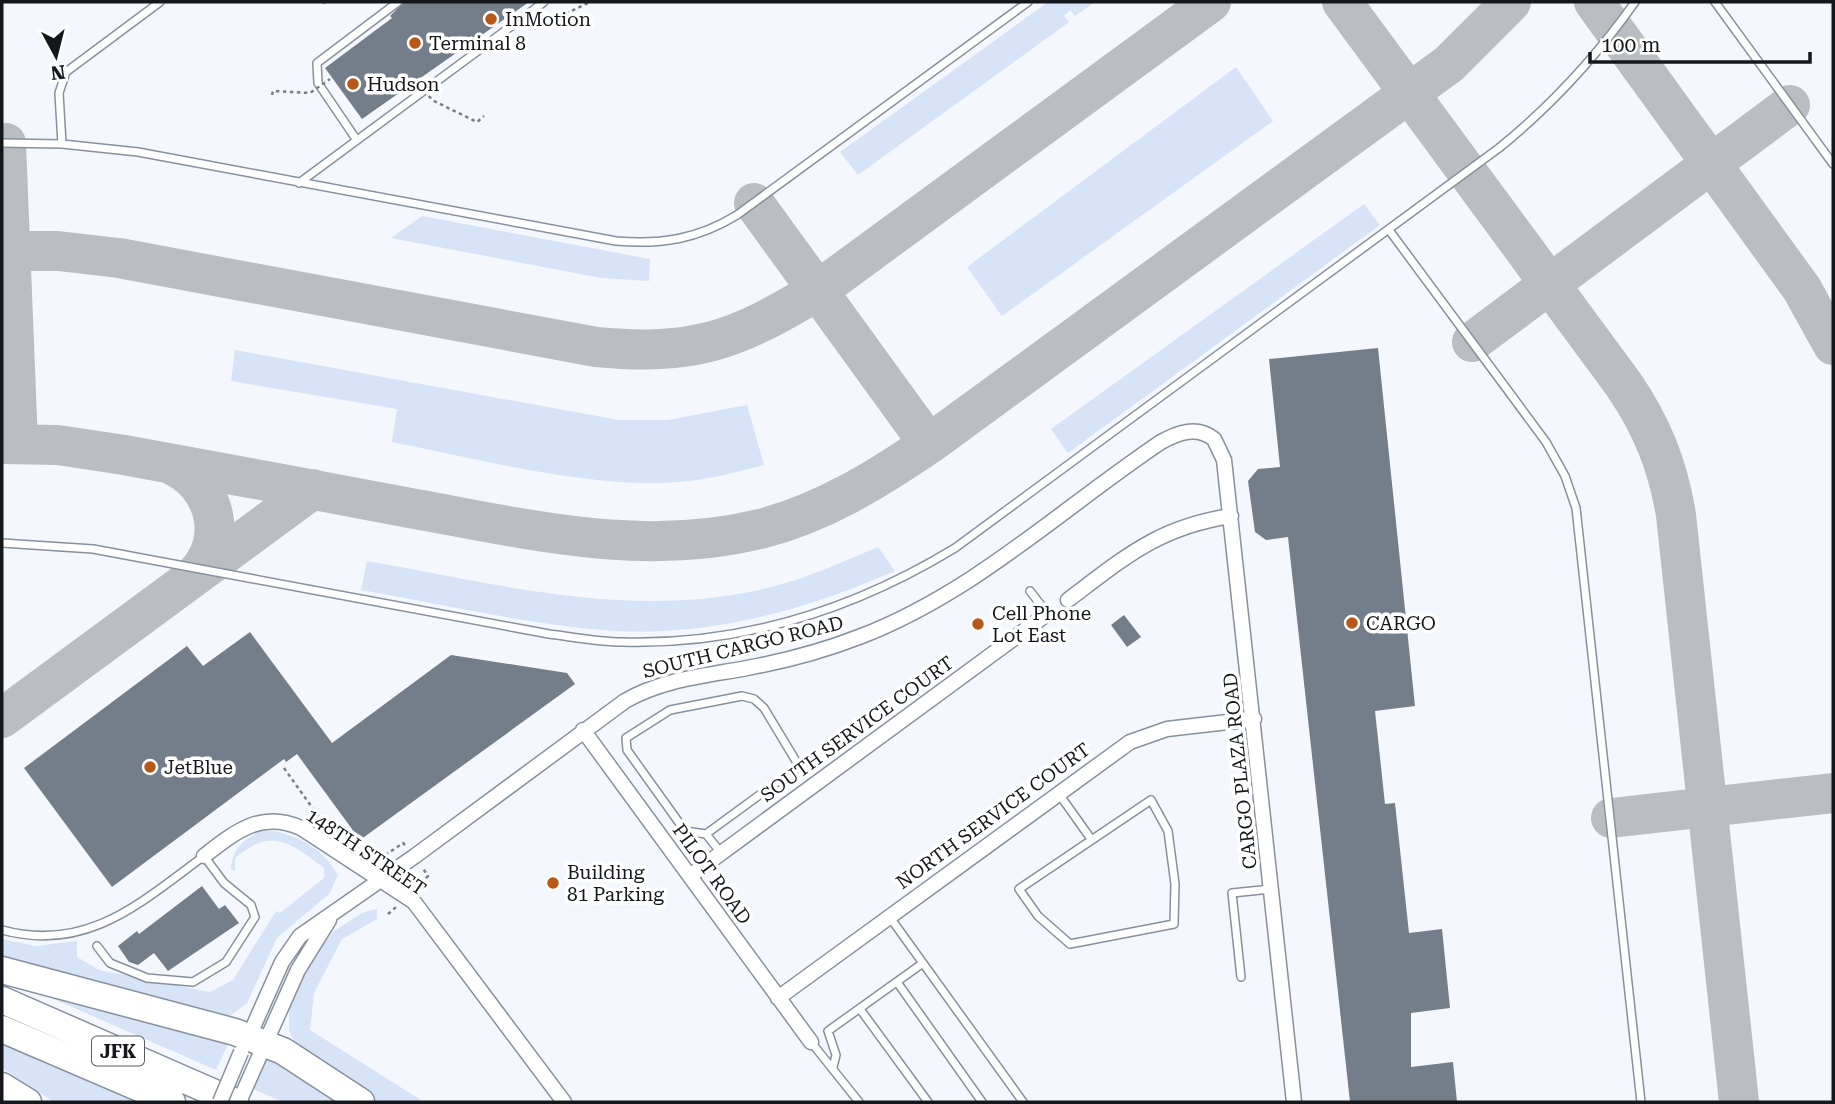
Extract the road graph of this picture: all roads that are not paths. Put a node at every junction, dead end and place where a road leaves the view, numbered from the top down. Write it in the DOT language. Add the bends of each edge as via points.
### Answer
graph roads {
  1 [pos="160,2"];
  2 [pos="398,2"];
  3 [pos="544,2"];
  4 [pos="1028,2"];
  5 [pos="1635,2"];
  6 [pos="1715,2"];
  7 [pos="356,139"];
  8 [pos="2,143"];
  9 [pos="62,144"];
  10 [pos="1833,164"];
  11 [pos="299,183"];
  12 [pos="1389,230"];
  13 [pos="1214,439"];
  14 [pos="1231,516"];
  15 [pos="2,543"];
  16 [pos="1030,591"];
  17 [pos="1068,600"];
  18 [pos="1047,614"];
  19 [pos="1254,719"];
  20 [pos="583,730"];
  21 [pos="1058,793"];
  22 [pos="706,834"];
  23 [pos="1091,839"];
  24 [pos="721,853"];
  25 [pos="204,856"];
  26 [pos="690,876"];
  27 [pos="380,880"];
  28 [pos="1272,889"];
  29 [pos="889,916"];
  30 [pos="2,930"];
  31 [pos="97,946"];
  32 [pos="922,963"];
  33 [pos="2,970"];
  34 [pos="1241,977"];
  35 [pos="897,982"];
  36 [pos="778,998"];
  37 [pos="2,1000"];
  38 [pos="860,1009"];
  39 [pos="2,1029"];
  40 [pos="811,1042"];
  41 [pos="253,1048"];
  42 [pos="833,1068"];
  43 [pos="2,1086"];
  44 [pos="28,1102"];
  45 [pos="173,1102"];
  46 [pos="220,1102"];
  47 [pos="237,1102"];
  48 [pos="361,1102"];
  49 [pos="564,1102"];
  50 [pos="859,1102"];
  51 [pos="928,1102"];
  52 [pos="982,1102"];
  53 [pos="1023,1102"];
  54 [pos="1294,1102"];
  55 [pos="1642,1102"];
  1 -- 9 [label="lane" via="66,72 59,93"];
  2 -- 7 [label="lane" via="317,63 318,83"];
  3 -- 7 [label="lane"];
  4 -- 11 [label="lane" via="754,203 723,223 683,239 616,241"];
  5 -- 12 [label="lane" via="1549,106"];
  6 -- 10 [label="lane"];
  7 -- 11 [label="lane"];
  8 -- 9 [label="lane"];
  9 -- 11 [label="lane" via="161,156"];
  12 -- 15 [label="lane" via="955,548 854,601 738,634 620,643 93,550"];
  12 -- 55 [label="lane" via="1546,442 1571,491 1579,528"];
  13 -- 14 [label="street, CARGO PLAZA ROAD" via="1222,452"];
  13 -- 20 [label="street, SOUTH CARGO ROAD" via="1195,431 1170,437 973,579 901,619 803,655 646,689"];
  14 -- 17 [label="street" via="1152,539"];
  14 -- 19 [label="street, CARGO PLAZA ROAD"];
  16 -- 18 [label="lane"];
  18 -- 24 [label="street, SOUTH SERVICE COURT"];
  19 -- 21 [label="street, NORTH SERVICE COURT" via="1167,729 1138,738"];
  19 -- 28 [label="street, CARGO PLAZA ROAD"];
  20 -- 26 [label="street, PILOT ROAD"];
  20 -- 27 [label="street, SOUTH CARGO ROAD"];
  21 -- 23 [label="lane"];
  21 -- 29 [label="street, NORTH SERVICE COURT"];
  22 -- 22 [label="lane" via="799,766 754,699 742,696 670,710 625,738 627,750 685,831"];
  22 -- 24 [label="lane"];
  23 -- 23 [label="lane" via="1019,889 1038,916 1070,944 1174,924 1175,884 1168,831 1151,800"];
  24 -- 26 [label="street, SOUTH SERVICE COURT"];
  25 -- 27 [label="street, 148TH STREET" via="250,824 283,821"];
  25 -- 30 [label="lane, 148TH STREET" via="101,925 47,936"];
  25 -- 31 [label="lane" via="224,883 251,905 255,917 226,962 193,982 147,978 110,963"];
  26 -- 36 [label="street, PILOT ROAD"];
  27 -- 41 [label="street, SOUTH CARGO ROAD" via="300,936 286,954"];
  27 -- 49 [label="street, 148TH STREET" via="414,902"];
  28 -- 34 [label="lane" via="1232,893"];
  28 -- 54 [label="street, CARGO PLAZA ROAD"];
  29 -- 32 [label="lane"];
  29 -- 36 [label="street, NORTH SERVICE COURT"];
  32 -- 35 [label="lane"];
  32 -- 53 [label="lane"];
  33 -- 41 [label="highway"];
  35 -- 38 [label="lane"];
  35 -- 52 [label="lane"];
  36 -- 40 [label="street, PILOT ROAD"];
  37 -- 47 [label="highway, JFK"];
  38 -- 42 [label="lane" via="828,1031 836,1055"];
  38 -- 51 [label="lane"];
  39 -- 45 [label="highway, JFK"];
  40 -- 42 [label="lane"];
  41 -- 46 [label="street, SOUTH CARGO ROAD, bridge"];
  41 -- 47 [label="street, SOUTH CARGO ROAD"];
  41 -- 48 [label="highway"];
  42 -- 50 [label="lane"];
  43 -- 44 [label="highway"];
}
